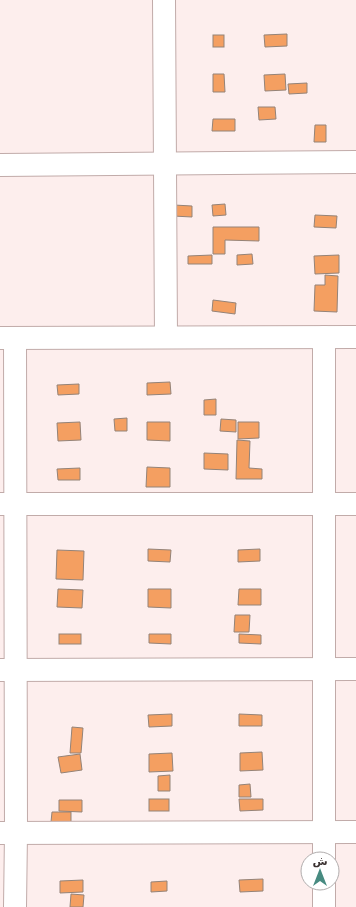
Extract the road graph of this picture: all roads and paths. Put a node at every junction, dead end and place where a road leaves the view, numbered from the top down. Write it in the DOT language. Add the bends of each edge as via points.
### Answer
graph roads {
  1 [pos="164,0"];
  2 [pos="356,162"];
  3 [pos="165,164"];
  4 [pos="0,165"];
  5 [pos="166,337"];
  6 [pos="324,337"];
  7 [pos="356,337"];
  8 [pos="7,338"];
  9 [pos="8,504"];
  10 [pos="324,504"];
  11 [pos="356,504"];
  12 [pos="324,669"];
  13 [pos="356,669"];
  14 [pos="8,670"];
  15 [pos="324,832"];
  16 [pos="356,832"];
  17 [pos="8,833"];
  18 [pos="324,851"];
  19 [pos="324,891"];
  20 [pos="15,907"];
  21 [pos="324,907"];
  1 -- 3 [label="street"];
  2 -- 3 [label="street"];
  3 -- 4 [label="street"];
  3 -- 5 [label="street"];
  5 -- 6 [label="street"];
  5 -- 8 [label="street"];
  6 -- 7 [label="street"];
  6 -- 10 [label="street"];
  8 -- 9 [label="street"];
  9 -- 10 [label="street"];
  9 -- 14 [label="street"];
  10 -- 11 [label="street"];
  10 -- 12 [label="street"];
  12 -- 13 [label="street"];
  12 -- 14 [label="street"];
  12 -- 15 [label="street"];
  14 -- 17 [label="street"];
  15 -- 16 [label="street"];
  15 -- 17 [label="street"];
  15 -- 18 [label="street"];
  17 -- 20 [label="street"];
  19 -- 21 [label="street"];
}
